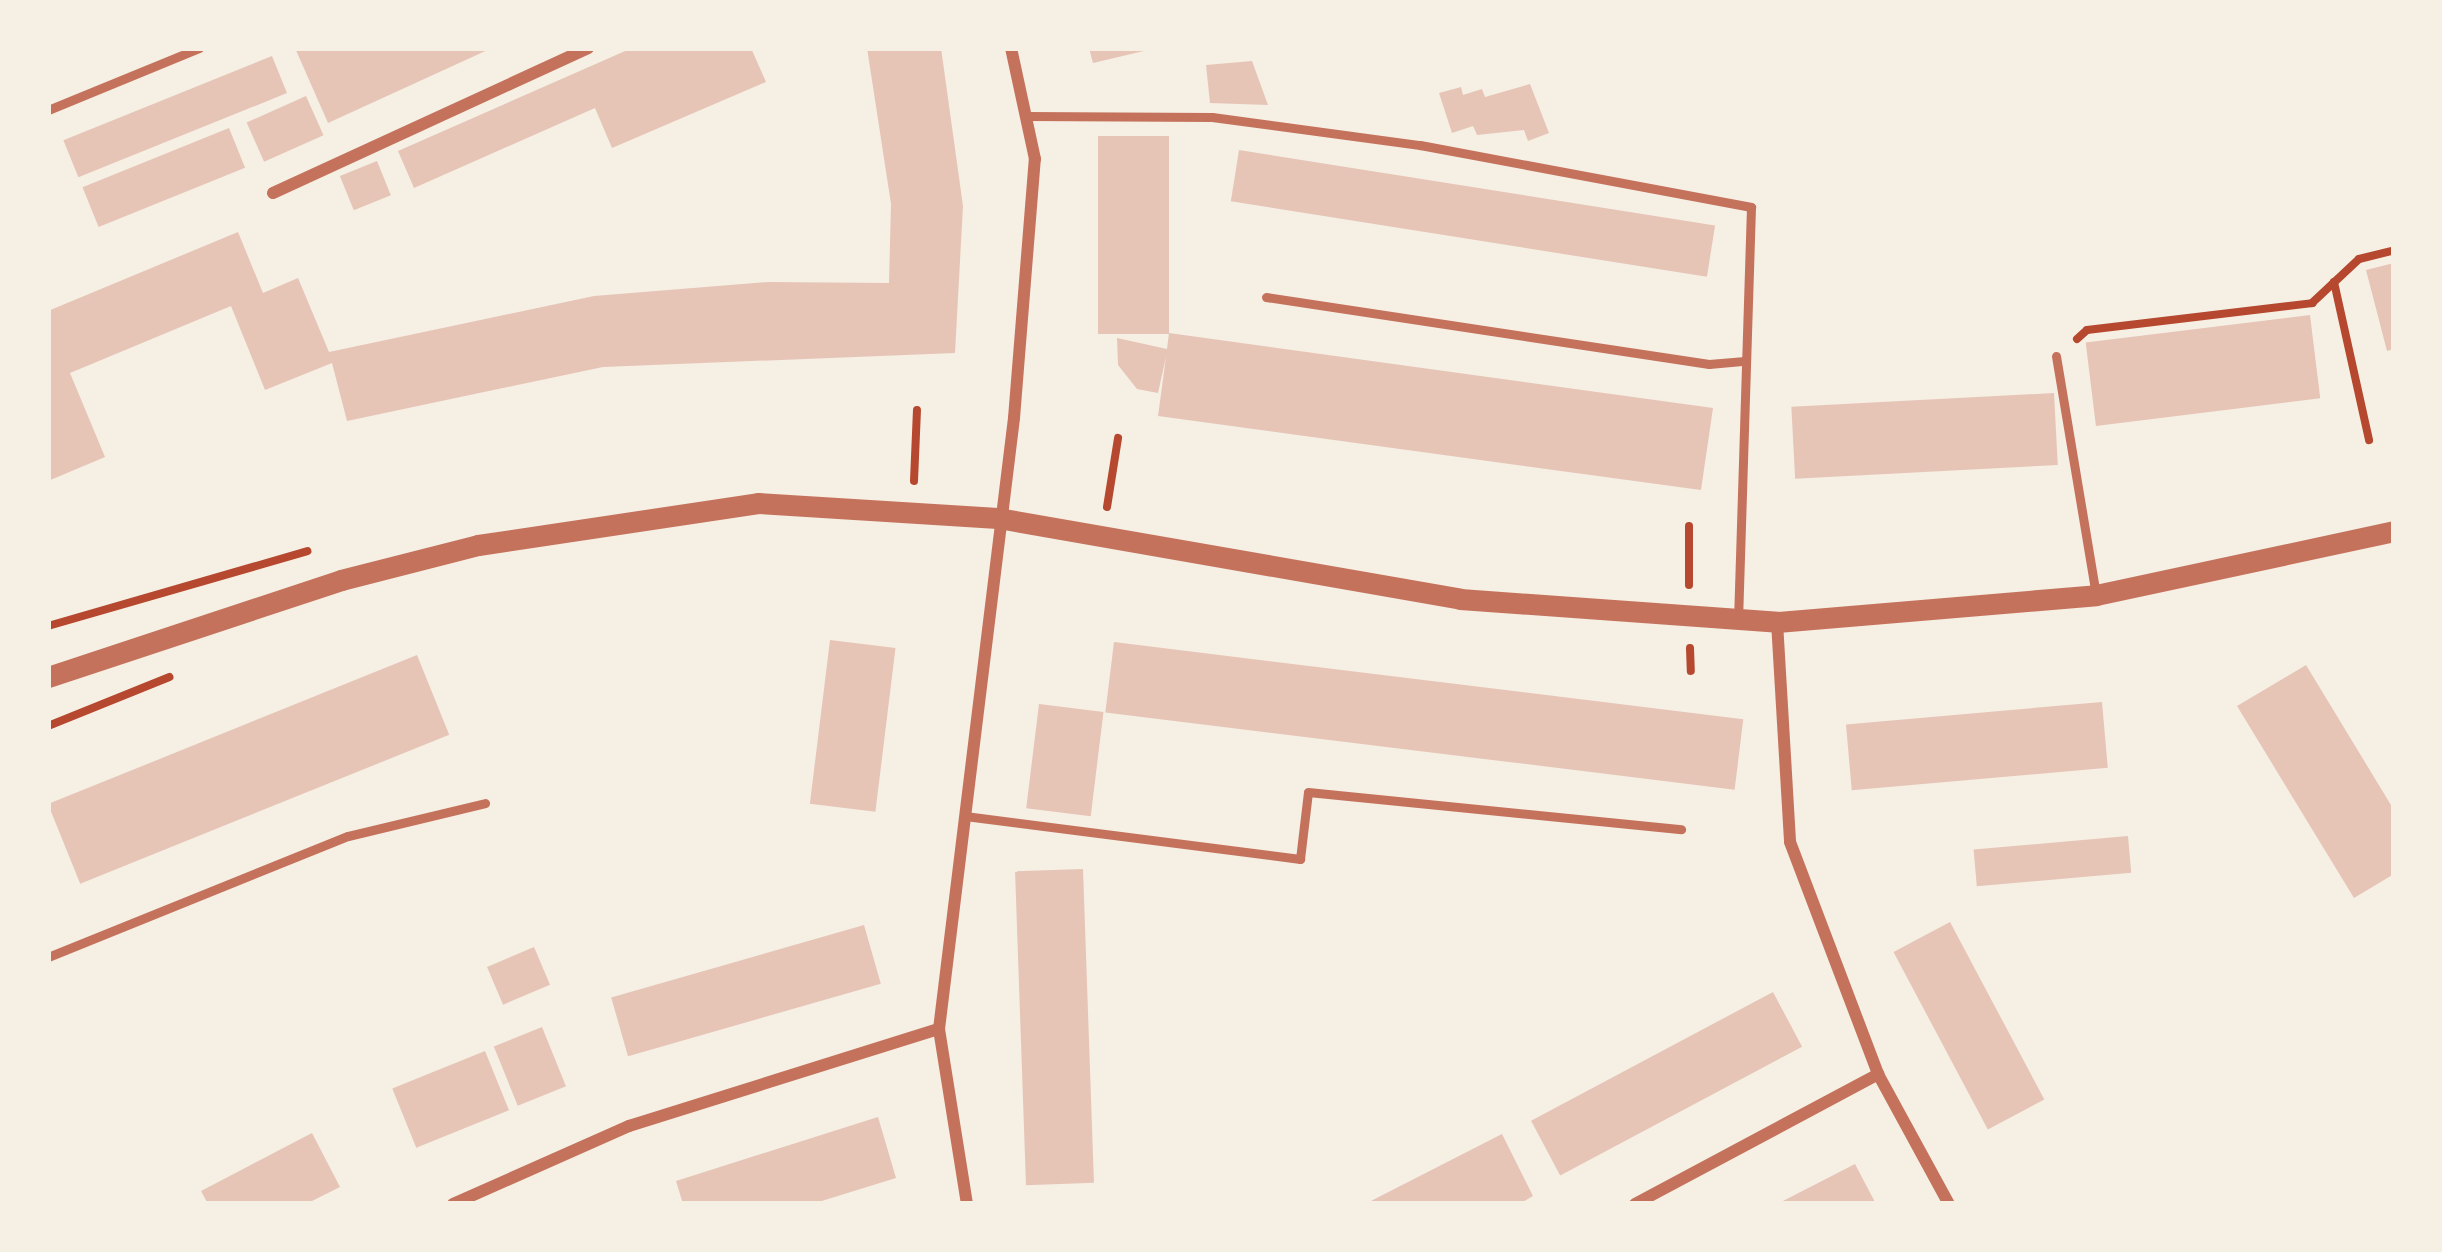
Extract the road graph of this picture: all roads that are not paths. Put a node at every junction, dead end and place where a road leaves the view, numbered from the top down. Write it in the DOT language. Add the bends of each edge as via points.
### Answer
graph roads {
  1 [pos="199,48"];
  2 [pos="588,48"];
  3 [pos="1011,48"];
  4 [pos="48,110"];
  5 [pos="1026,116"];
  6 [pos="273,194"];
  7 [pos="1266,297"];
  8 [pos="2056,356"];
  9 [pos="1742,361"];
  10 [pos="998,518"];
  11 [pos="2394,531"];
  12 [pos="2096,596"];
  13 [pos="1738,621"];
  14 [pos="1777,622"];
  15 [pos="48,677"];
  16 [pos="485,803"];
  17 [pos="965,816"];
  18 [pos="1681,829"];
  19 [pos="48,957"];
  20 [pos="939,1028"];
  21 [pos="1878,1074"];
  22 [pos="453,1204"];
  23 [pos="967,1204"];
  24 [pos="1635,1204"];
  25 [pos="1949,1204"];
  1 -- 4 [label="lane"];
  2 -- 6 [label="street"];
  3 -- 5 [label="street"];
  5 -- 9 [label="lane" via="1211,117 1420,145 1750,207"];
  5 -- 10 [label="street" via="1035,160"];
  7 -- 9 [label="lane" via="1708,364"];
  8 -- 12 [label="lane"];
  9 -- 13 [label="lane"];
  10 -- 13 [label="street" via="1460,599"];
  10 -- 15 [label="street" via="758,503 565,528 341,580"];
  10 -- 17 [label="street"];
  11 -- 12 [label="street"];
  12 -- 14 [label="street"];
  13 -- 14 [label="street"];
  14 -- 21 [label="street" via="1790,842 1827,957"];
  16 -- 19 [label="lane" via="348,836"];
  17 -- 18 [label="lane" via="1300,859 1308,792"];
  17 -- 20 [label="street"];
  20 -- 22 [label="street" via="628,1126"];
  20 -- 23 [label="street"];
  21 -- 24 [label="street"];
  21 -- 25 [label="street"];
}
